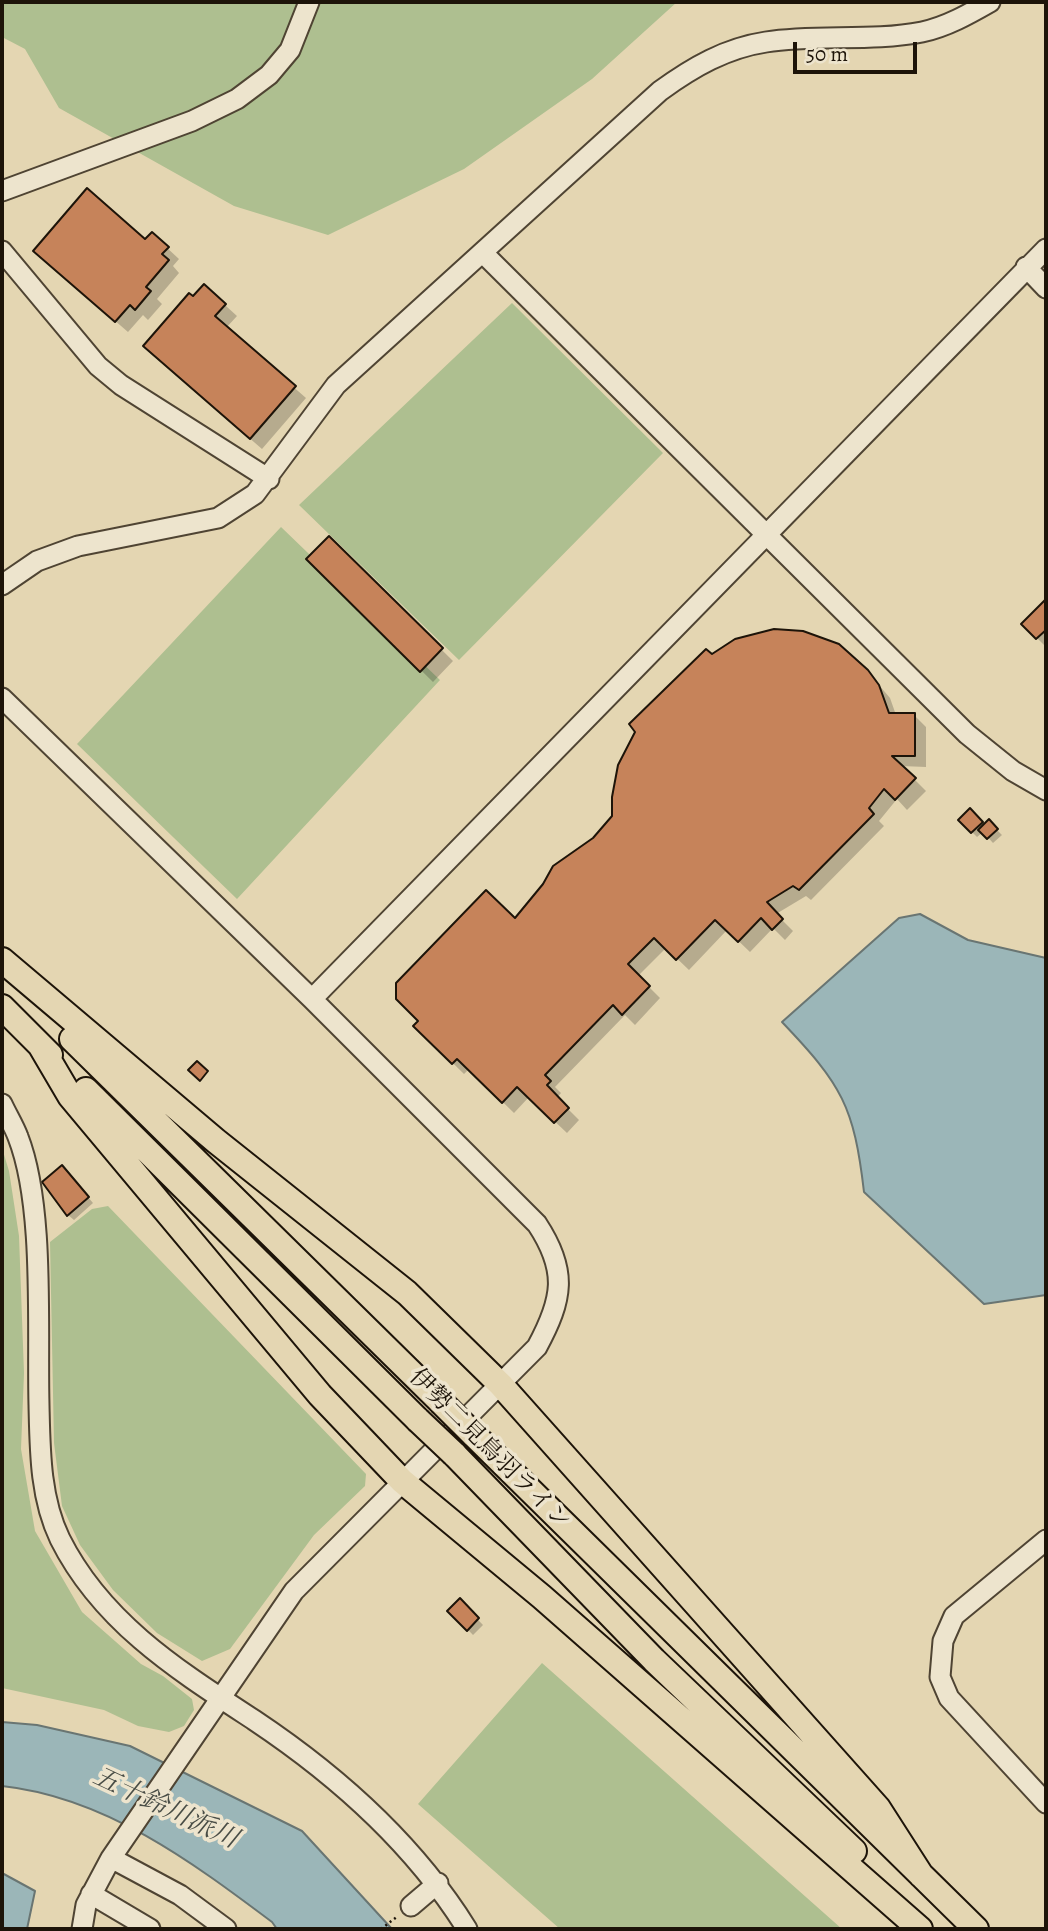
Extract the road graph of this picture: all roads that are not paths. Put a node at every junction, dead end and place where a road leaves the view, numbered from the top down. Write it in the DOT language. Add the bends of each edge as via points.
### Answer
graph roads {
  1 [pos="309,2"];
  2 [pos="990,2"];
  3 [pos="2,191"];
  4 [pos="1046,249"];
  5 [pos="2,251"];
  6 [pos="484,254"];
  7 [pos="1026,267"];
  8 [pos="1046,288"];
  9 [pos="269,479"];
  10 [pos="764,534"];
  11 [pos="2,585"];
  12 [pos="2,698"];
  13 [pos="1046,790"];
  14 [pos="2,960"];
  15 [pos="2,970"];
  16 [pos="313,999"];
  17 [pos="2,1007"];
  18 [pos="40,1045"];
  19 [pos="2,1104"];
  20 [pos="501,1385"];
  21 [pos="402,1481"];
  22 [pos="1046,1540"];
  23 [pos="220,1700"];
  24 [pos="1046,1803"];
  25 [pos="111,1858"];
  26 [pos="921,1875"];
  27 [pos="438,1884"];
  28 [pos="91,1894"];
  29 [pos="411,1906"];
  30 [pos="82,1929"];
  31 [pos="150,1929"];
  32 [pos="226,1929"];
  33 [pos="467,1929"];
  34 [pos="920,1929"];
  35 [pos="936,1929"];
  36 [pos="976,1929"];
  1 -- 3 [label="street" via="290,50 269,75 237,99 192,121"];
  2 -- 6 [label="street" via="922,32 767,41 716,56 660,91"];
  4 -- 7 [label="street"];
  5 -- 9 [label="street" via="98,366"];
  6 -- 9 [label="street" via="336,385"];
  6 -- 10 [label="street"];
  7 -- 8 [label="street"];
  7 -- 10 [label="street"];
  9 -- 11 [label="street" via="218,518 78,546 37,561"];
  10 -- 13 [label="street" via="967,734 1013,771"];
  10 -- 16 [label="street"];
  12 -- 16 [label="street"];
  14 -- 20 [label="main road" via="216,1141 407,1293"];
  15 -- 26 [label="main road, 伊勢二見鳥羽ライン, bridge"];
  16 -- 20 [label="street" via="537,1224 553,1248 559,1280 555,1313 537,1347"];
  17 -- 18 [label="main road, 伊勢二見鳥羽ライン"];
  18 -- 21 [label="main road" via="70,1096 320,1395"];
  18 -- 35 [label="main road, 伊勢二見鳥羽ライン, bridge" via="454,1454 654,1660"];
  19 -- 23 [label="street" via="19,1137 31,1187 40,1449 46,1498 56,1528 90,1588 128,1631"];
  20 -- 21 [label="street"];
  20 -- 26 [label="main road" via="878,1808"];
  21 -- 23 [label="street" via="294,1591"];
  21 -- 34 [label="main road" via="542,1597"];
  22 -- 24 [label="street" via="954,1616 943,1641 940,1677 949,1699"];
  23 -- 25 [label="street"];
  23 -- 27 [label="street" via="255,1721 392,1830"];
  25 -- 28 [label="street"];
  25 -- 32 [label="street" via="180,1895"];
  26 -- 36 [label="main road, 伊勢二見鳥羽ライン"];
  27 -- 29 [label="street"];
  27 -- 33 [label="street"];
  28 -- 30 [label="street"];
  28 -- 31 [label="street"];
}
